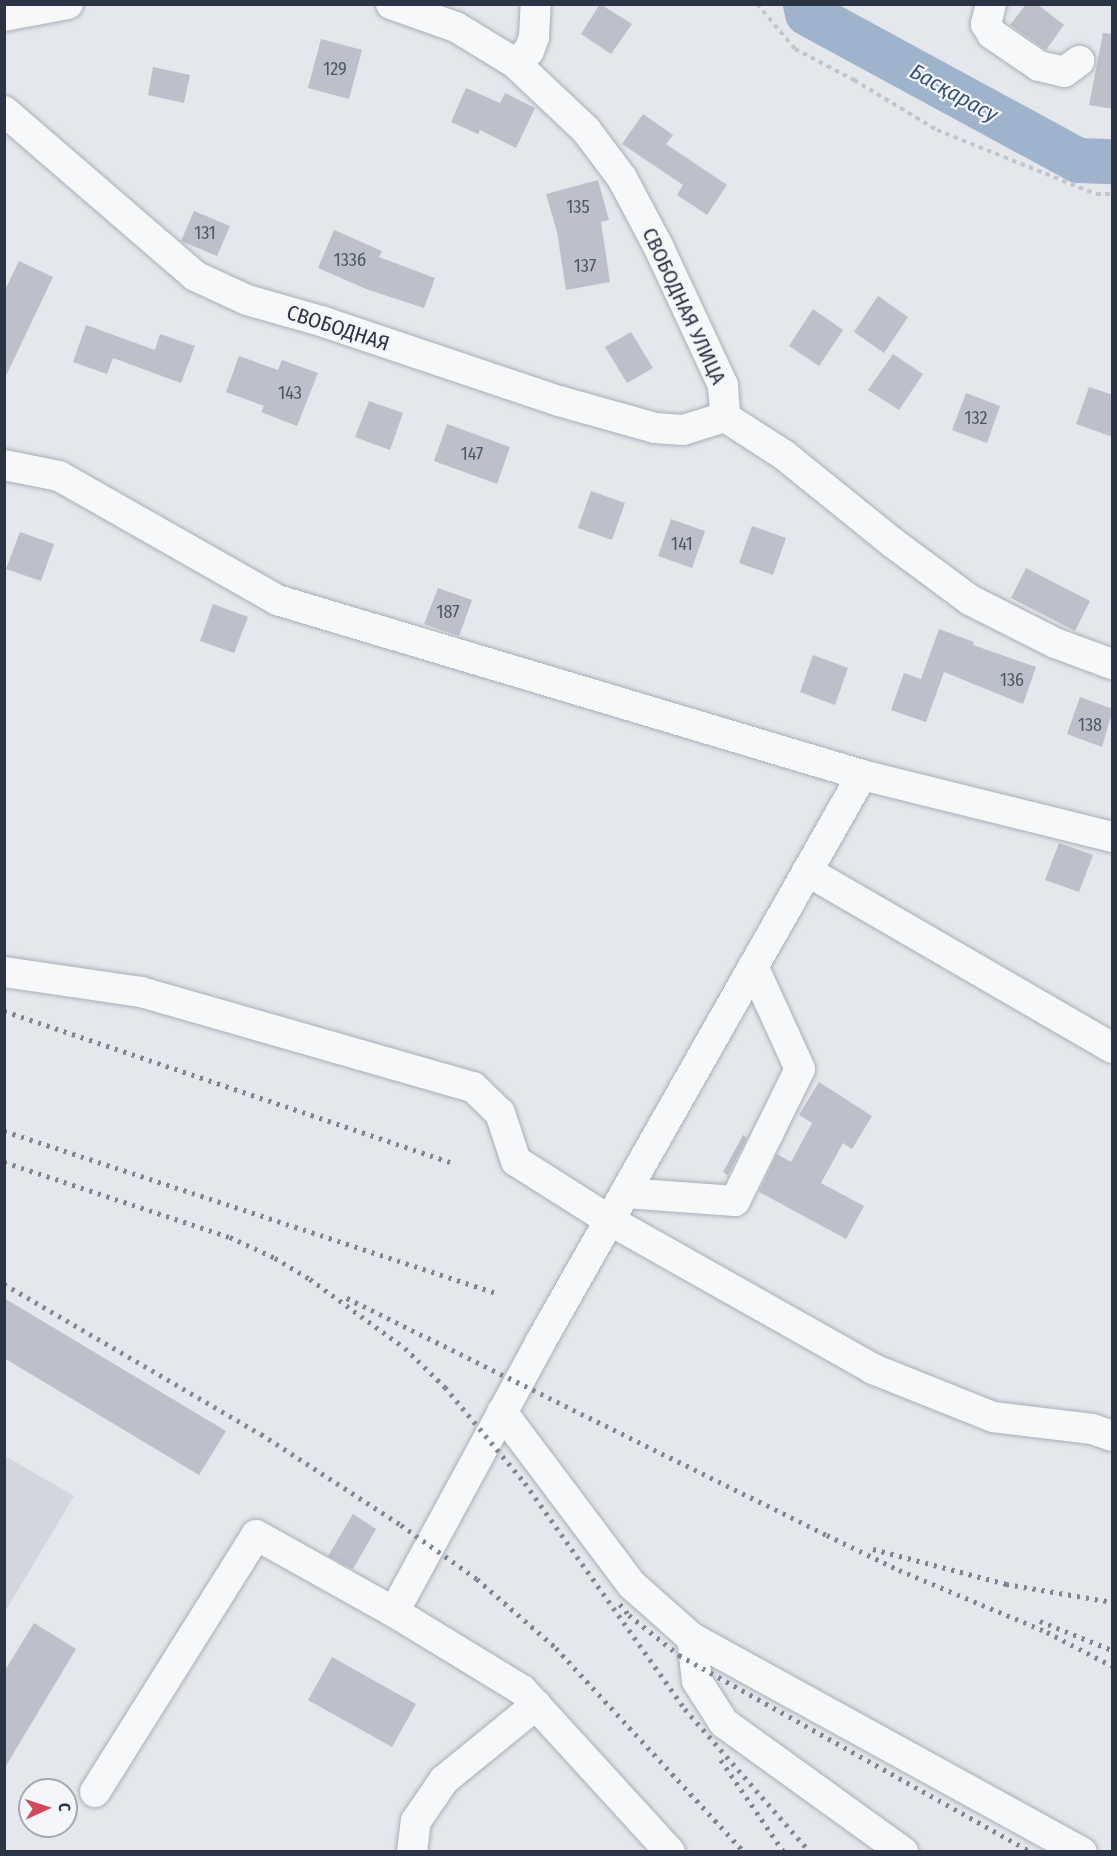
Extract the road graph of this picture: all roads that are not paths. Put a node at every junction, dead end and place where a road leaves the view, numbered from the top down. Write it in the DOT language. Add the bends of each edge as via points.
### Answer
graph roads {
  1 [pos="68,4"];
  2 [pos="391,4"];
  3 [pos="536,4"];
  4 [pos="991,4"];
  5 [pos="19,11"];
  6 [pos="1079,61"];
  7 [pos="515,63"];
  8 [pos="4,111"];
  9 [pos="725,417"];
  10 [pos="4,465"];
  11 [pos="1113,664"];
  12 [pos="862,775"];
  13 [pos="1113,837"];
  14 [pos="807,871"];
  15 [pos="753,966"];
  16 [pos="4,972"];
  17 [pos="1113,1048"];
  18 [pos="625,1193"];
  19 [pos="609,1220"];
  20 [pos="502,1412"];
  21 [pos="1113,1436"];
  22 [pos="394,1612"];
  23 [pos="692,1638"];
  24 [pos="536,1705"];
  25 [pos="96,1792"];
  26 [pos="412,1851"];
  27 [pos="670,1851"];
  28 [pos="903,1851"];
  29 [pos="1082,1851"];
  1 -- 5 [label="street"];
  2 -- 7 [label="street, СВОБОДНАЯ УЛИЦА" via="456,27"];
  3 -- 7 [label="street" via="534,37 529,51"];
  4 -- 6 [label="street" via="986,24 992,34 1039,66 1065,72"];
  7 -- 9 [label="street, СВОБОДНАЯ УЛИЦА" via="586,130 622,178 723,385"];
  8 -- 9 [label="street, СВОБОДНАЯ" via="195,276 247,300 655,428 683,430"];
  9 -- 11 [label="street" via="784,455 970,600 1055,643"];
  10 -- 12 [label="street" via="59,476 278,600"];
  12 -- 13 [label="street"];
  12 -- 14 [label="street"];
  14 -- 15 [label="street"];
  14 -- 17 [label="street"];
  15 -- 18 [label="street"];
  15 -- 18 [label="street" via="800,1069 735,1201"];
  16 -- 19 [label="street" via="141,993 473,1087 500,1113 516,1161"];
  18 -- 19 [label="street"];
  19 -- 20 [label="street"];
  19 -- 21 [label="street" via="873,1369 993,1417 1092,1429"];
  20 -- 22 [label="street"];
  20 -- 23 [label="street" via="632,1585"];
  22 -- 24 [label="street" via="522,1690"];
  22 -- 25 [label="street" via="256,1535"];
  23 -- 28 [label="street" via="697,1681 724,1723"];
  23 -- 29 [label="street"];
  24 -- 26 [label="street" via="444,1780 416,1821"];
  24 -- 27 [label="street"];
}
